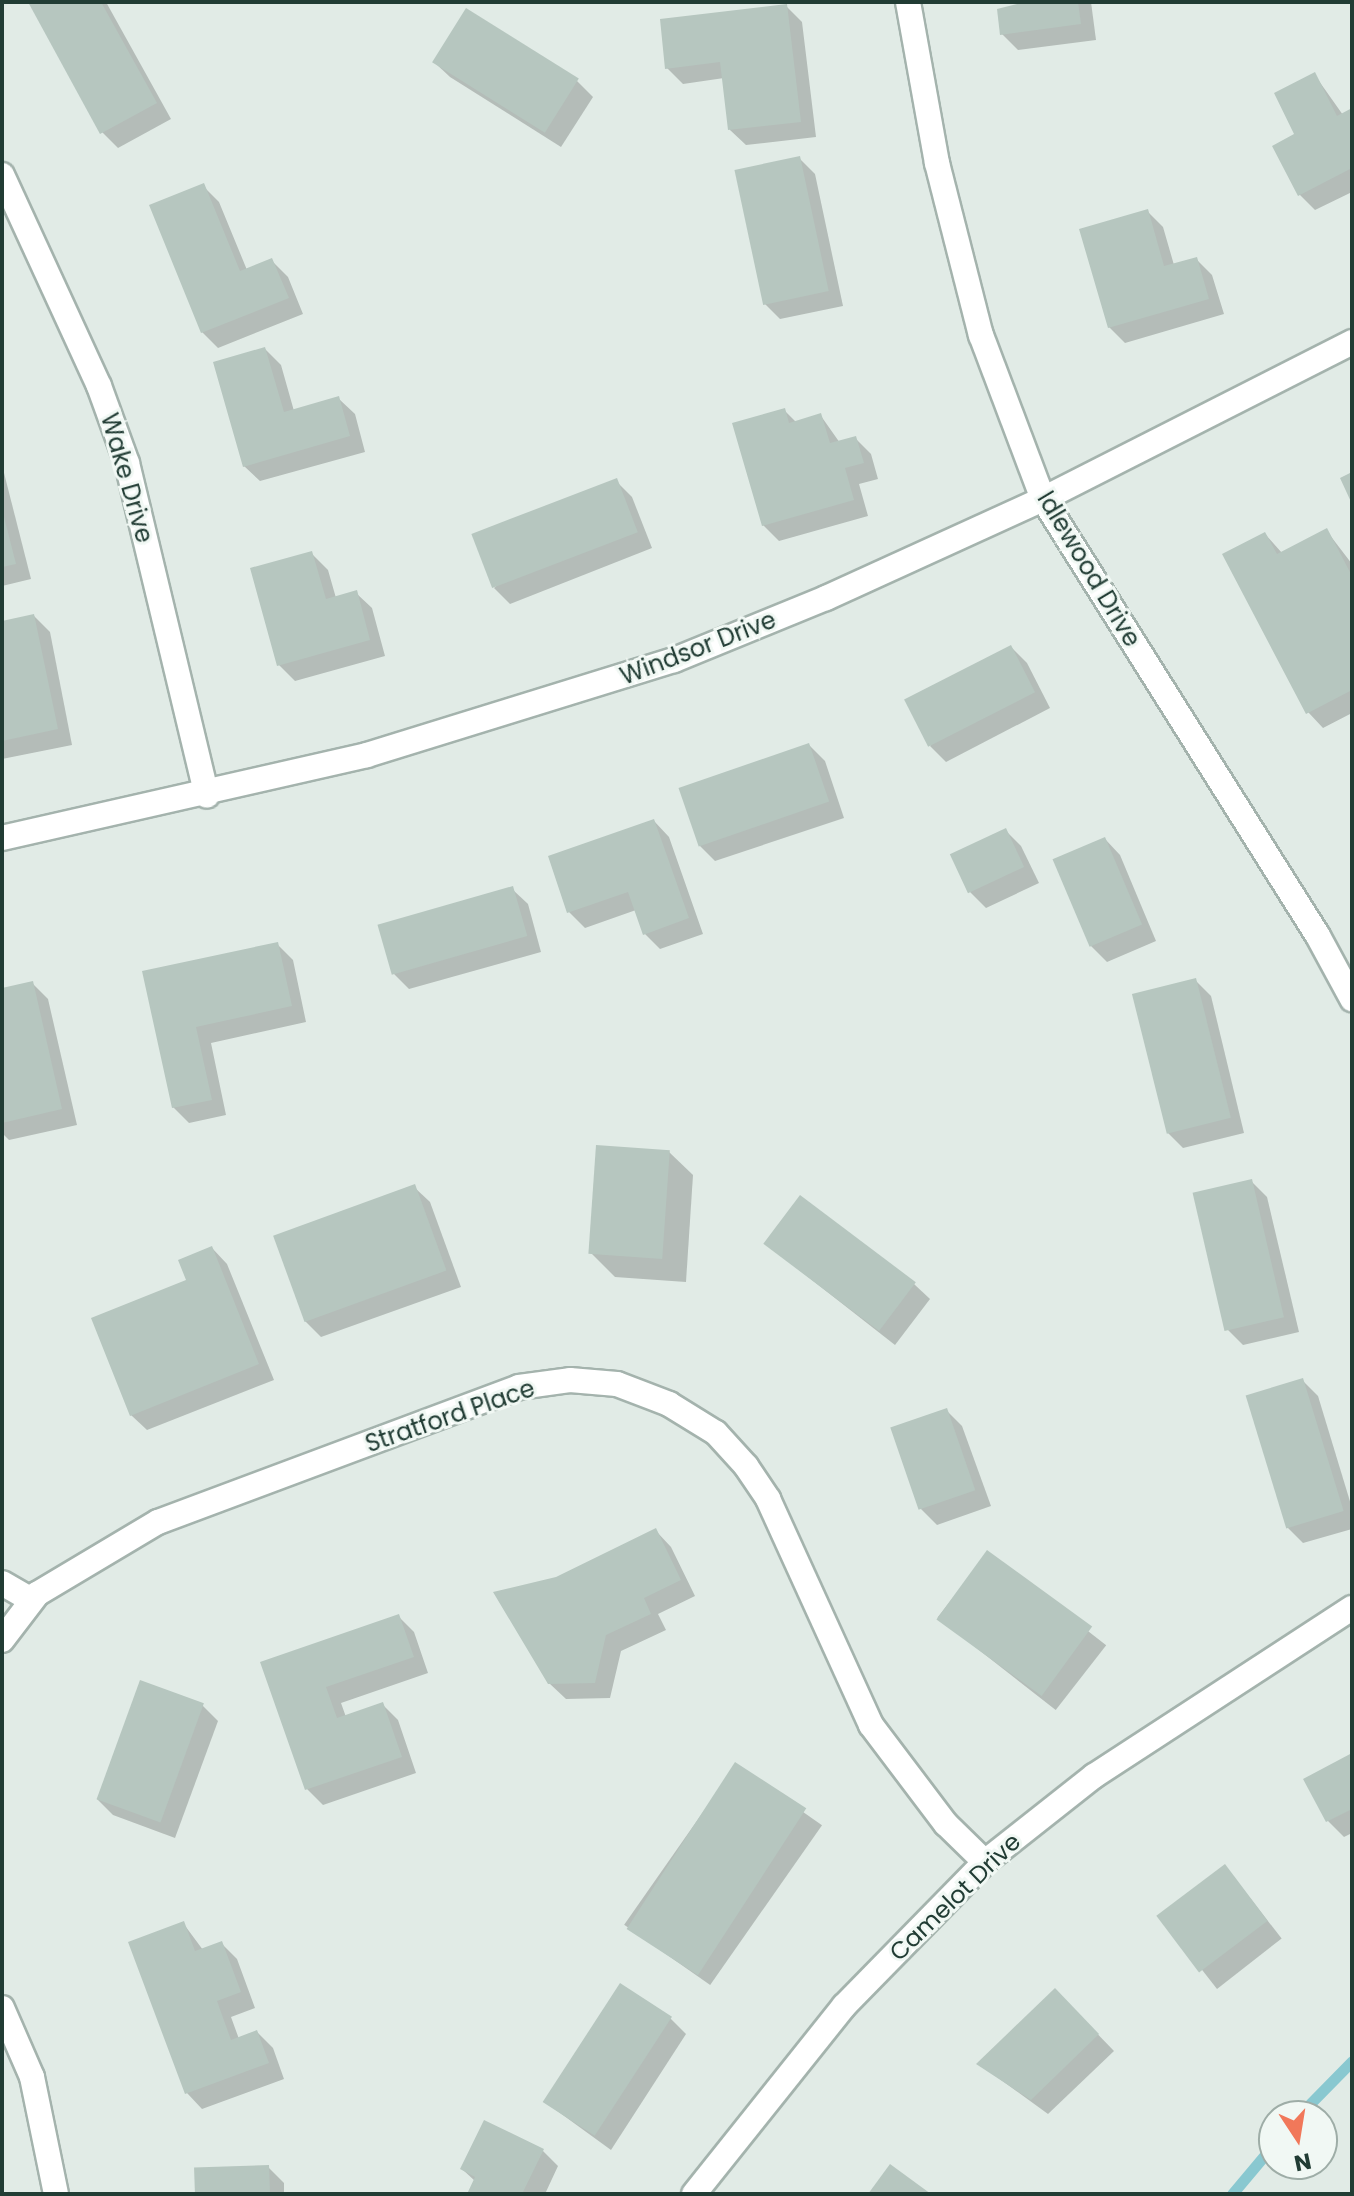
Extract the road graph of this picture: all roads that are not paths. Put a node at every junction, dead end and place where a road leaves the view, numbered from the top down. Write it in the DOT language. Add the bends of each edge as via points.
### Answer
graph roads {
  1 [pos="908,2"];
  2 [pos="2,175"];
  3 [pos="1352,342"];
  4 [pos="1043,499"];
  5 [pos="207,795"];
  6 [pos="2,838"];
  7 [pos="1352,999"];
  8 [pos="2,1583"];
  9 [pos="32,1600"];
  10 [pos="1352,1608"];
  11 [pos="2,1640"];
  12 [pos="985,1862"];
  13 [pos="2,2008"];
  14 [pos="56,2194"];
  15 [pos="694,2194"];
  1 -- 4 [label="street, Idlewood Drive" via="933,148 978,321"];
  2 -- 5 [label="street, Wake Drive" via="99,386 127,463"];
  3 -- 4 [label="street, Windsor Drive"];
  4 -- 5 [label="street, Windsor Drive" via="674,660 533,708"];
  4 -- 7 [label="street, Idlewood Drive" via="1318,936"];
  5 -- 6 [label="street, Windsor Drive"];
  8 -- 9 [label="street"];
  9 -- 11 [label="street, Stratford Place"];
  9 -- 12 [label="street, Stratford Place" via="90,1559 158,1522 519,1387 570,1380 617,1384 669,1404 716,1433 746,1466 768,1499 871,1725 946,1824"];
  10 -- 12 [label="street, Camelot Drive" via="1094,1776"];
  12 -- 15 [label="street, Camelot Drive" via="844,2006"];
  13 -- 14 [label="street" via="32,2077"];
}
